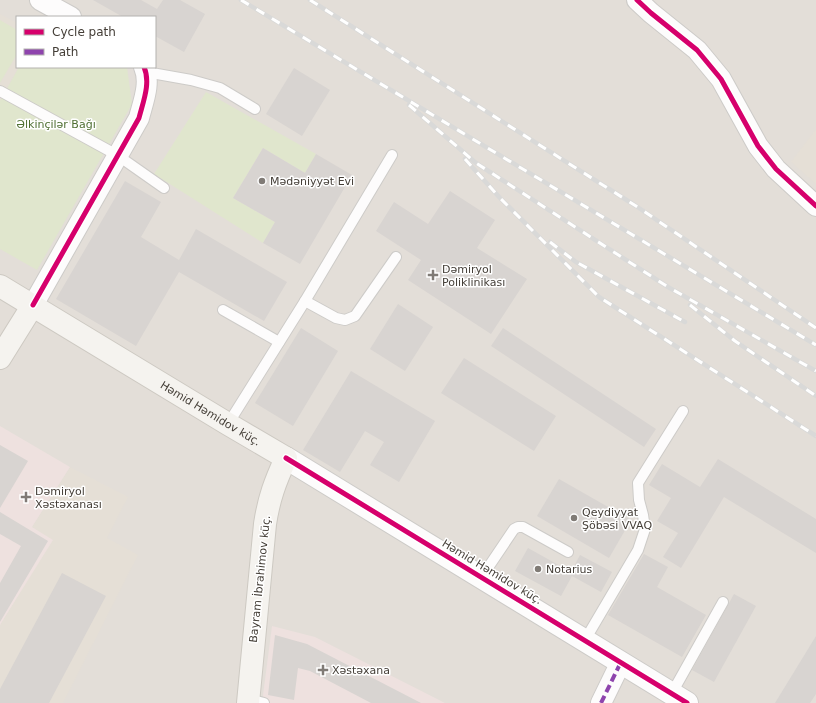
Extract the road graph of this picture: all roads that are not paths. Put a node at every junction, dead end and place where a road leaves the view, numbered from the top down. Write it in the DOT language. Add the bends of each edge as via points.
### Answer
graph roads {
  1 [pos="40,0"];
  2 [pos="637,0"];
  3 [pos="69,16"];
  4 [pos="145,70"];
  5 [pos="0,91"];
  6 [pos="255,109"];
  7 [pos="117,154"];
  8 [pos="392,154"];
  9 [pos="164,188"];
  10 [pos="816,206"];
  11 [pos="396,257"];
  12 [pos="0,286"];
  13 [pos="304,301"];
  14 [pos="33,305"];
  15 [pos="223,310"];
  16 [pos="279,342"];
  17 [pos="0,358"];
  18 [pos="683,410"];
  19 [pos="228,424"];
  20 [pos="286,458"];
  21 [pos="568,552"];
  22 [pos="481,578"];
  23 [pos="723,602"];
  24 [pos="585,640"];
  25 [pos="622,662"];
  26 [pos="680,698"];
  27 [pos="254,702"];
  28 [pos="601,703"];
  1 -- 3 [label="street"];
  2 -- 10 [label="street" via="697,50 721,79 758,146 776,169"];
  4 -- 6 [label="lane" via="220,88"];
  4 -- 7 [label="street" via="147,85 139,118"];
  5 -- 7 [label="lane"];
  7 -- 9 [label="lane"];
  7 -- 14 [label="street"];
  8 -- 13 [label="lane"];
  11 -- 13 [label="lane" via="355,316 345,320 336,318"];
  12 -- 14 [label="main road, Həmid Həmidov küç."];
  13 -- 16 [label="lane"];
  14 -- 17 [label="main road"];
  14 -- 19 [label="main road, Həmid Həmidov küç."];
  15 -- 16 [label="lane"];
  16 -- 19 [label="lane"];
  18 -- 24 [label="lane" via="638,483 645,529 638,550"];
  19 -- 20 [label="main road, Həmid Həmidov küç."];
  20 -- 22 [label="street, Həmid Həmidov küç."];
  20 -- 27 [label="main road, Bayram İbrahimov küç." via="270,495 265,524"];
  21 -- 22 [label="lane" via="518,526"];
  22 -- 24 [label="street, Həmid Həmidov küç."];
  23 -- 26 [label="lane"];
  24 -- 25 [label="street, Həmid Həmidov küç."];
  25 -- 26 [label="street, Həmid Həmidov küç."];
  25 -- 28 [label="street"];
}
